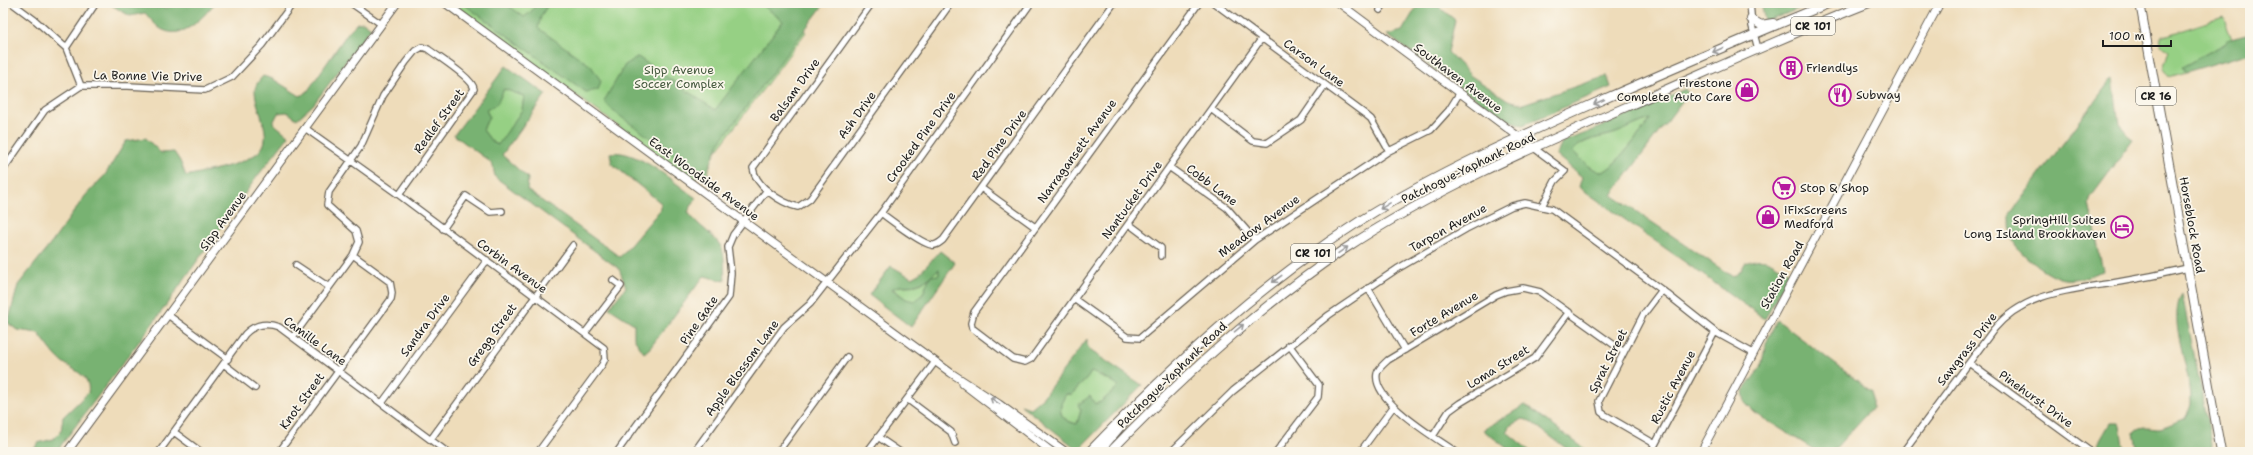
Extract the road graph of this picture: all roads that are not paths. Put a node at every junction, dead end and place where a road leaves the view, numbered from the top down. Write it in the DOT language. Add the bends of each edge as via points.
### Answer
graph roads {
  1 [pos="12,3"];
  2 [pos="96,3"];
  3 [pos="293,3"];
  4 [pos="351,3"];
  5 [pos="397,3"];
  6 [pos="445,3"];
  7 [pos="872,3"];
  8 [pos="951,3"];
  9 [pos="1031,3"];
  10 [pos="1114,3"];
  11 [pos="1199,3"];
  12 [pos="1214,3"];
  13 [pos="1339,3"];
  14 [pos="1385,3"];
  15 [pos="1750,3"];
  16 [pos="1830,3"];
  17 [pos="1869,3"];
  18 [pos="1940,3"];
  19 [pos="2140,3"];
  20 [pos="1380,10"];
  21 [pos="1751,19"];
  22 [pos="1791,19"];
  23 [pos="381,24"];
  24 [pos="1754,34"];
  25 [pos="1262,38"];
  26 [pos="66,48"];
  27 [pos="1758,49"];
  28 [pos="1325,85"];
  29 [pos="81,86"];
  30 [pos="1460,94"];
  31 [pos="1211,109"];
  32 [pos="305,128"];
  33 [pos="1519,137"];
  34 [pos="1534,148"];
  35 [pos="1389,151"];
  36 [pos="351,160"];
  37 [pos="1169,167"];
  38 [pos="3,170"];
  39 [pos="981,188"];
  40 [pos="767,190"];
  41 [pos="399,195"];
  42 [pos="1542,206"];
  43 [pos="502,211"];
  44 [pos="881,213"];
  45 [pos="744,222"];
  46 [pos="1129,224"];
  47 [pos="1035,227"];
  48 [pos="443,229"];
  49 [pos="1255,240"];
  50 [pos="573,245"];
  51 [pos="353,255"];
  52 [pos="1161,256"];
  53 [pos="486,260"];
  54 [pos="296,265"];
  55 [pos="2188,268"];
  56 [pos="613,280"];
  57 [pos="826,282"];
  58 [pos="329,287"];
  59 [pos="1368,288"];
  60 [pos="1662,290"];
  61 [pos="535,296"];
  62 [pos="1074,299"];
  63 [pos="1568,312"];
  64 [pos="168,315"];
  65 [pos="1715,332"];
  66 [pos="585,333"];
  67 [pos="293,337"];
  68 [pos="1288,346"];
  69 [pos="1405,350"];
  70 [pos="1624,352"];
  71 [pos="1753,352"];
  72 [pos="847,357"];
  73 [pos="228,359"];
  74 [pos="1013,359"];
  75 [pos="935,362"];
  76 [pos="1969,363"];
  77 [pos="225,365"];
  78 [pos="338,372"];
  79 [pos="950,373"];
  80 [pos="255,388"];
  81 [pos="907,399"];
  82 [pos="382,403"];
  83 [pos="1133,407"];
  84 [pos="1393,407"];
  85 [pos="174,432"];
  86 [pos="1434,436"];
  87 [pos="878,437"];
  88 [pos="431,439"];
  89 [pos="955,443"];
  90 [pos="1655,444"];
  91 [pos="541,451"];
  92 [pos="67,452"];
  93 [pos="159,452"];
  94 [pos="201,452"];
  95 [pos="279,452"];
  96 [pos="446,452"];
  97 [pos="617,452"];
  98 [pos="694,452"];
  99 [pos="778,452"];
  100 [pos="867,452"];
  101 [pos="900,452"];
  102 [pos="1052,452"];
  103 [pos="1066,452"];
  104 [pos="1089,452"];
  105 [pos="1099,452"];
  106 [pos="1110,452"];
  107 [pos="1171,452"];
  108 [pos="1276,452"];
  109 [pos="1360,452"];
  110 [pos="1456,452"];
  111 [pos="1651,452"];
  112 [pos="1701,452"];
  113 [pos="1903,452"];
  114 [pos="2091,452"];
  115 [pos="2221,452"];
  1 -- 26 [label="street" via="36,20"];
  2 -- 26 [label="street"];
  3 -- 29 [label="street, La Bonne Vie Drive" via="262,44 232,77 205,90"];
  4 -- 23 [label="street"];
  5 -- 23 [label="main road, Sipp Avenue"];
  6 -- 45 [label="main road, East Woodside Avenue"];
  7 -- 40 [label="street, Balsam Drive" via="756,162 756,180"];
  8 -- 40 [label="street, Ash Drive" via="810,199 798,207"];
  9 -- 44 [label="street, Crooked Pine Drive"];
  10 -- 39 [label="street, Red Pine Drive"];
  11 -- 47 [label="street, Narragansett Avenue"];
  12 -- 25 [label="street, Carson Lane"];
  13 -- 30 [label="main road, Southaven Avenue"];
  14 -- 20 [label="street"];
  15 -- 21 [label="street"];
  16 -- 22 [label="main road, Patchogue-Yaphank Road / CR 101"];
  17 -- 27 [label="main road, Patchogue-Yaphank Road / CR 101"];
  18 -- 71 [label="main road, Station Road"];
  19 -- 55 [label="main road, Horseblock Road / CR 16"];
  21 -- 22 [label="main road" via="1764,25"];
  21 -- 24 [label="street"];
  22 -- 24 [label="main road, Patchogue-Yaphank Road / CR 101"];
  23 -- 32 [label="main road, Sipp Avenue"];
  24 -- 27 [label="street"];
  24 -- 33 [label="main road, Patchogue-Yaphank Road / CR 101, one-way"];
  25 -- 28 [label="street, Carson Lane"];
  25 -- 31 [label="street, Nantucket Drive"];
  26 -- 29 [label="street"];
  27 -- 34 [label="main road, Patchogue-Yaphank Road / CR 101"];
  28 -- 31 [label="street" via="1301,120 1267,143 1253,141"];
  28 -- 35 [label="street, Carson Lane" via="1371,119"];
  29 -- 38 [label="street, La Bonne Vie Drive" via="45,110"];
  30 -- 33 [label="main road, Southaven Avenue"];
  30 -- 35 [label="street, Meadow Avenue" via="1431,130"];
  31 -- 37 [label="street, Nantucket Drive"];
  32 -- 36 [label="street, Corbin Avenue"];
  32 -- 64 [label="main road, Sipp Avenue"];
  33 -- 34 [label="main road, Southaven Avenue"];
  33 -- 83 [label="main road, Patchogue-Yaphank Road / CR 101, one-way" via="1405,194 1322,247 1222,322"];
  34 -- 42 [label="street, Southaven Avenue" via="1565,171 1555,181"];
  106 -- 34 [label="main road, Patchogue-Yaphank Road / CR 101, one-way" via="1204,358 1306,276 1405,212 1471,176"];
  35 -- 49 [label="street, Meadow Avenue"];
  36 -- 41 [label="street, Corbin Avenue"];
  36 -- 41 [label="street, Redlef Street" via="361,146 376,109 393,80 415,51 422,47 428,49 471,82 474,90"];
  36 -- 51 [label="street" via="327,198 327,205 352,226 359,236"];
  37 -- 46 [label="street, Nantucket Drive"];
  37 -- 49 [label="street, Cobb Lane" via="1228,208"];
  39 -- 44 [label="street, Red Pine Drive" via="938,244 932,245 923,241"];
  39 -- 47 [label="street"];
  40 -- 45 [label="street, Pine Gate"];
  41 -- 48 [label="street, Corbin Avenue"];
  42 -- 59 [label="street, Tarpon Avenue" via="1526,203 1512,206 1466,229"];
  42 -- 60 [label="street, Tarpon Avenue" via="1552,209"];
  43 -- 48 [label="street" via="490,212 466,196"];
  44 -- 57 [label="street, Crooked Pine Drive"];
  45 -- 57 [label="main road, East Woodside Avenue"];
  45 -- 97 [label="street, Pine Gate" via="733,235 728,247 731,273 729,297"];
  46 -- 52 [label="street" via="1161,248"];
  46 -- 62 [label="street, Nantucket Drive"];
  47 -- 74 [label="street, Narragansett Avenue" via="974,312 972,328"];
  48 -- 53 [label="street, Corbin Avenue"];
  49 -- 62 [label="street, Meadow Avenue" via="1140,338 1127,337"];
  50 -- 61 [label="street, Gregg Street"];
  51 -- 58 [label="street"];
  51 -- 78 [label="street, Knot Street" via="386,278 392,286 392,293 391,299"];
  53 -- 61 [label="street, Corbin Avenue"];
  53 -- 82 [label="street, Sandra Drive"];
  54 -- 58 [label="street"];
  55 -- 76 [label="street, Sawgrass Drive" via="2053,293 2029,301 2005,317"];
  55 -- 115 [label="main road, Horseblock Road / CR 16"];
  56 -- 66 [label="street" via="621,286"];
  57 -- 75 [label="main road, East Woodside Avenue"];
  57 -- 98 [label="street, Apple Blossom Lane" via="810,304 784,327"];
  58 -- 67 [label="street"];
  59 -- 68 [label="street, Tarpon Avenue"];
  59 -- 69 [label="street"];
  60 -- 65 [label="street, Tarpon Avenue"];
  60 -- 70 [label="street, Sprat Street" via="1643,315"];
  61 -- 66 [label="street, Corbin Avenue"];
  61 -- 88 [label="street, Gregg Street"];
  62 -- 74 [label="street, Nantucket Drive" via="1031,359 1026,362"];
  63 -- 69 [label="street, Forte Avenue" via="1532,288 1513,289 1496,296"];
  63 -- 70 [label="street, Forte Avenue"];
  63 -- 86 [label="street, Loma Street" via="1535,358 1449,411"];
  64 -- 73 [label="street"];
  64 -- 92 [label="main road, Sipp Avenue"];
  65 -- 71 [label="street, Tarpon Avenue"];
  65 -- 90 [label="street, Rustic Avenue"];
  66 -- 91 [label="street, Corbin Avenue" via="604,348 605,359"];
  67 -- 73 [label="street, Camille Lane" via="279,327 259,325 245,334"];
  67 -- 78 [label="street, Camille Lane"];
  68 -- 107 [label="street, Tarpon Avenue" via="1233,391"];
  68 -- 108 [label="street" via="1319,385 1320,391"];
  69 -- 84 [label="street, Forte Avenue" via="1388,360 1377,373 1377,382"];
  70 -- 90 [label="street, Sprat Street" via="1601,395 1599,406 1605,415"];
  71 -- 112 [label="main road, Station Road"];
  72 -- 99 [label="street"];
  73 -- 77 [label="street, Camille Lane"];
  75 -- 79 [label="main road, East Woodside Avenue"];
  75 -- 81 [label="street"];
  76 -- 113 [label="street, Sawgrass Drive"];
  76 -- 114 [label="street, Pinehurst Drive"];
  77 -- 80 [label="street"];
  77 -- 85 [label="street, Camille Lane"];
  78 -- 82 [label="street, Camille Lane"];
  78 -- 95 [label="street, Knot Street"];
  79 -- 102 [label="main road, East Woodside Avenue"];
  103 -- 79 [label="main road, East Woodside Avenue, one-way"];
  81 -- 87 [label="street"];
  81 -- 89 [label="street" via="951,432"];
  82 -- 88 [label="street, Camille Lane"];
  83 -- 104 [label="main road, Patchogue-Yaphank Road / CR 101"];
  83 -- 105 [label="main road"];
  84 -- 86 [label="street, Forte Avenue"];
  84 -- 109 [label="street"];
  85 -- 93 [label="street, Camille Lane"];
  85 -- 94 [label="street"];
  86 -- 110 [label="street, Forte Avenue"];
  87 -- 100 [label="street"];
  87 -- 101 [label="street"];
  88 -- 96 [label="street, Camille Lane"];
  90 -- 111 [label="street, Rustic Avenue"];
}
